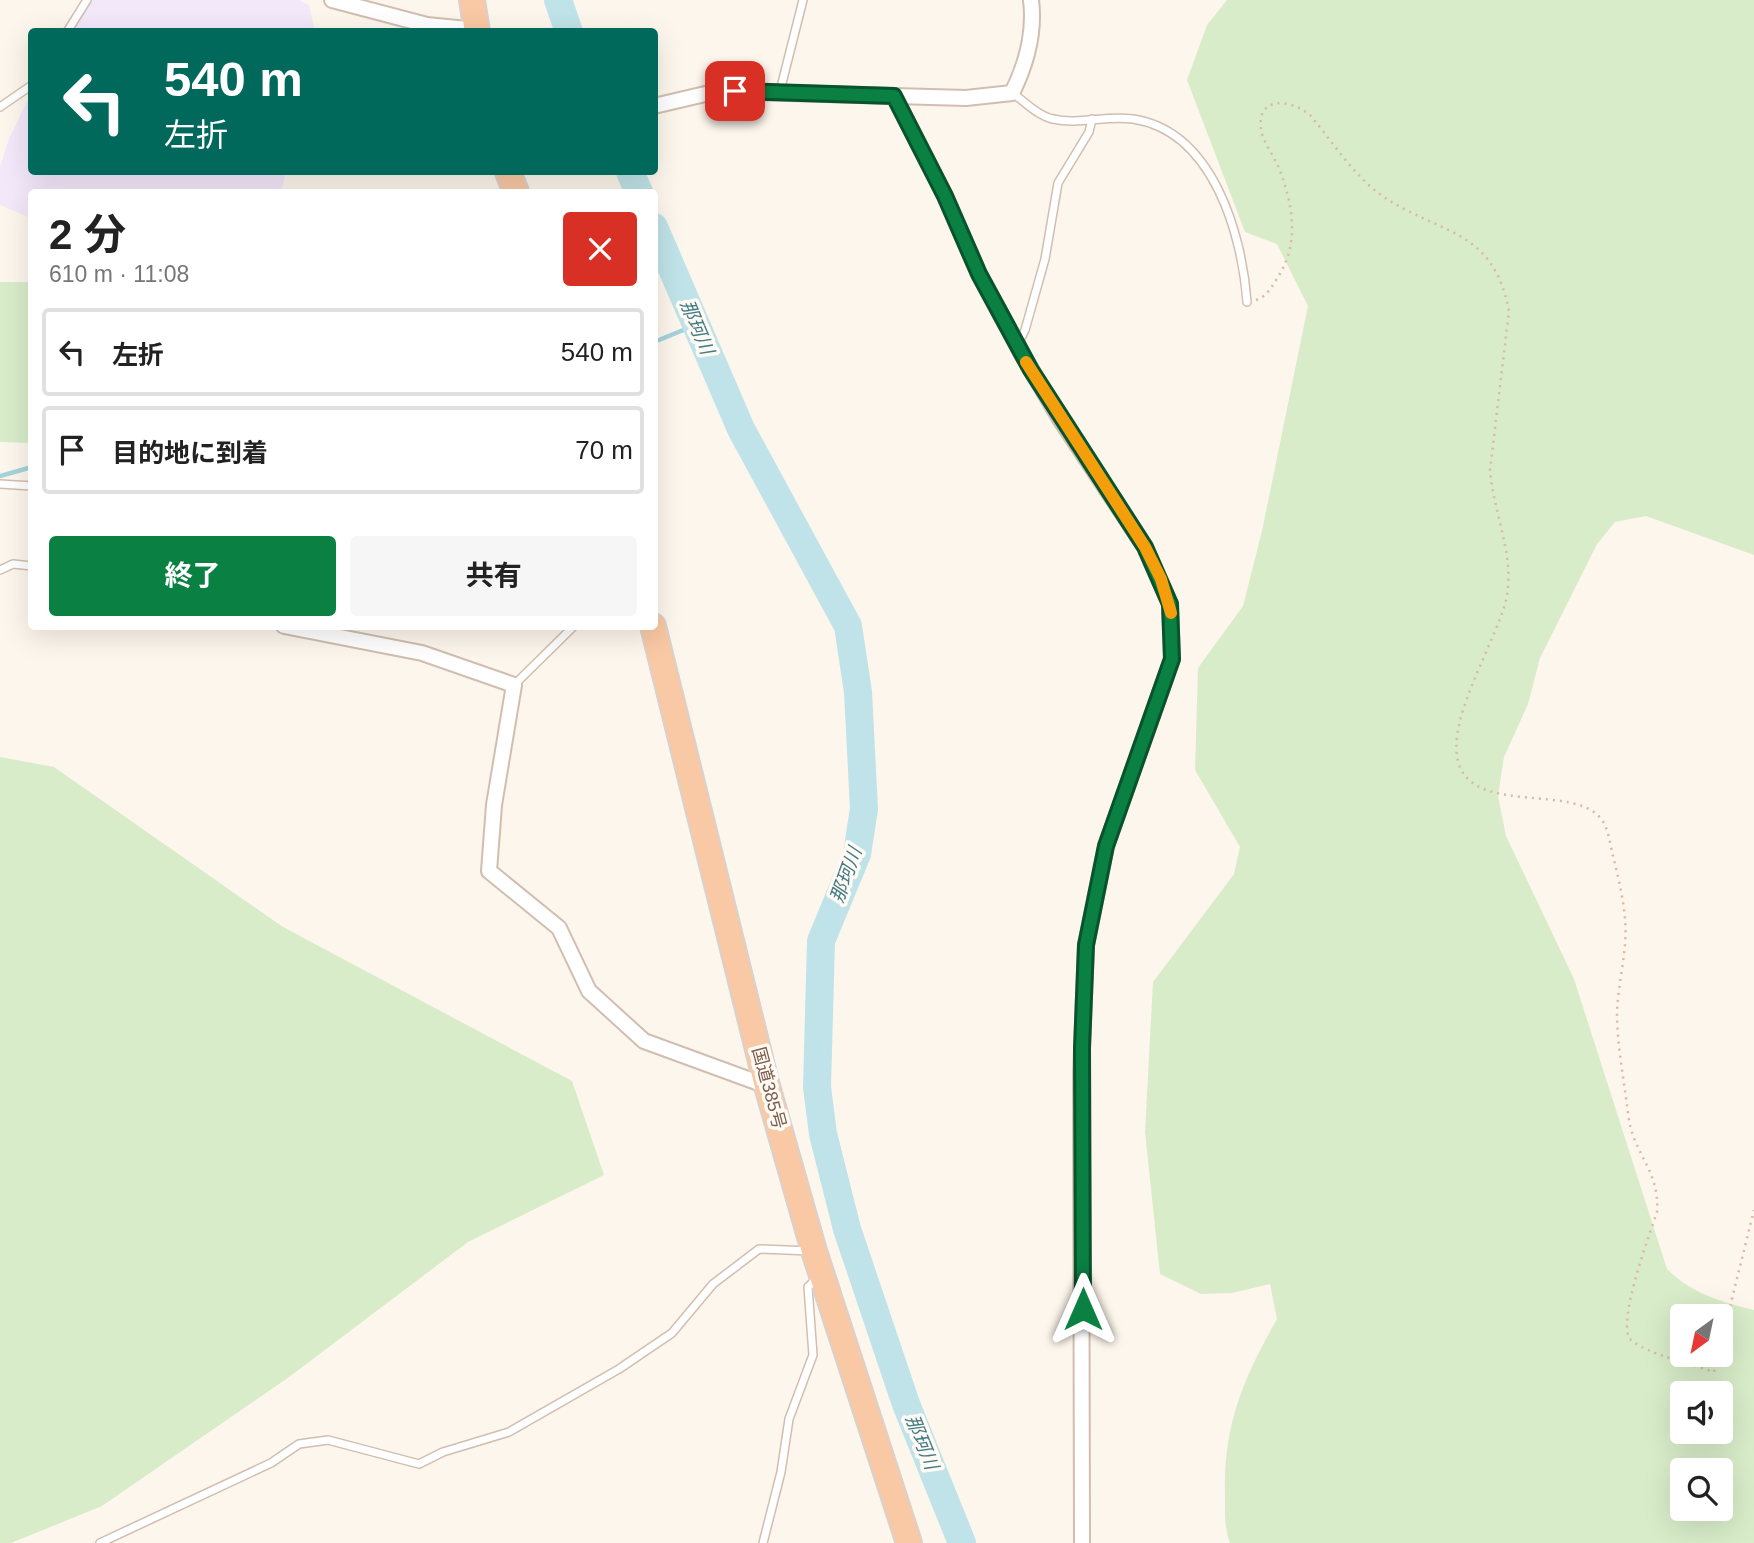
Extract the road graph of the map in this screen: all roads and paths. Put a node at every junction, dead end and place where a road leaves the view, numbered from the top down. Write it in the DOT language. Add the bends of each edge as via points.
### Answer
graph roads {
  1 [pos="87,0"];
  2 [pos="332,0"];
  3 [pos="472,0"];
  4 [pos="803,0"];
  5 [pos="1031,0"];
  6 [pos="70,28"];
  7 [pos="427,28"];
  8 [pos="465,28"];
  9 [pos="28,88"];
  10 [pos="780,91"];
  11 [pos="1012,93"];
  12 [pos="894,96"];
  13 [pos="660,103"];
  14 [pos="0,107"];
  15 [pos="1092,119"];
  16 [pos="1247,302"];
  17 [pos="1017,345"];
  18 [pos="0,484"];
  19 [pos="28,486"];
  20 [pos="28,566"];
  21 [pos="0,570"];
  22 [pos="304,630"];
  23 [pos="570,630"];
  24 [pos="654,630"];
  25 [pos="514,685"];
  26 [pos="767,1086"];
  27 [pos="1754,1210"];
  28 [pos="818,1262"];
  29 [pos="1731,1304"];
  30 [pos="1670,1356"];
  31 [pos="1698,1367"];
  32 [pos="1715,1367"];
  33 [pos="100,1543"];
  34 [pos="763,1543"];
  35 [pos="909,1543"];
  36 [pos="1082,1543"];
  1 -- 6 [label="lane"];
  2 -- 7 [label="street"];
  3 -- 8 [label="highway"];
  4 -- 10 [label="lane"];
  5 -- 11 [label="street" via="1024,70"];
  9 -- 14 [label="lane"];
  10 -- 12 [label="street"];
  10 -- 13 [label="street" via="718,91"];
  11 -- 12 [label="street"];
  11 -- 15 [label="lane" via="1051,119"];
  12 -- 17 [label="street"];
  15 -- 16 [label="lane" via="1151,123 1197,158 1228,212 1245,270"];
  15 -- 17 [label="lane" via="1058,183 1042,272 1026,330"];
  16 -- 30 [label="path" via="1263,298 1293,243 1292,211 1262,133 1262,119 1277,102 1297,104 1310,115 1380,195 1474,244 1504,288 1509,311 1490,470 1509,571 1506,599 1462,713 1455,748 1466,777 1480,787 1576,806 1602,821 1625,919 1617,1014 1630,1135 1654,1177 1658,1195 1625,1329 1630,1340"];
  17 -- 36 [label="street" via="1145,547 1170,604 1173,633 1165,686 1106,846 1086,945 1081,1074"];
  18 -- 19 [label="lane"];
  20 -- 21 [label="lane" via="13,564"];
  22 -- 25 [label="street" via="422,653"];
  23 -- 25 [label="lane"];
  24 -- 26 [label="highway, 国道385号"];
  25 -- 26 [label="street" via="494,805 489,871 559,928 589,991 644,1041"];
  26 -- 28 [label="highway, 国道385号"];
  27 -- 29 [label="path"];
  28 -- 33 [label="lane" via="759,1249 713,1284 673,1333 571,1399 509,1432 419,1464 328,1440 299,1444 271,1463"];
  28 -- 34 [label="lane" via="808,1287 813,1354 789,1419"];
  28 -- 35 [label="highway, 国道385号"];
  31 -- 32 [label="path" via="1714,1373"];
}
